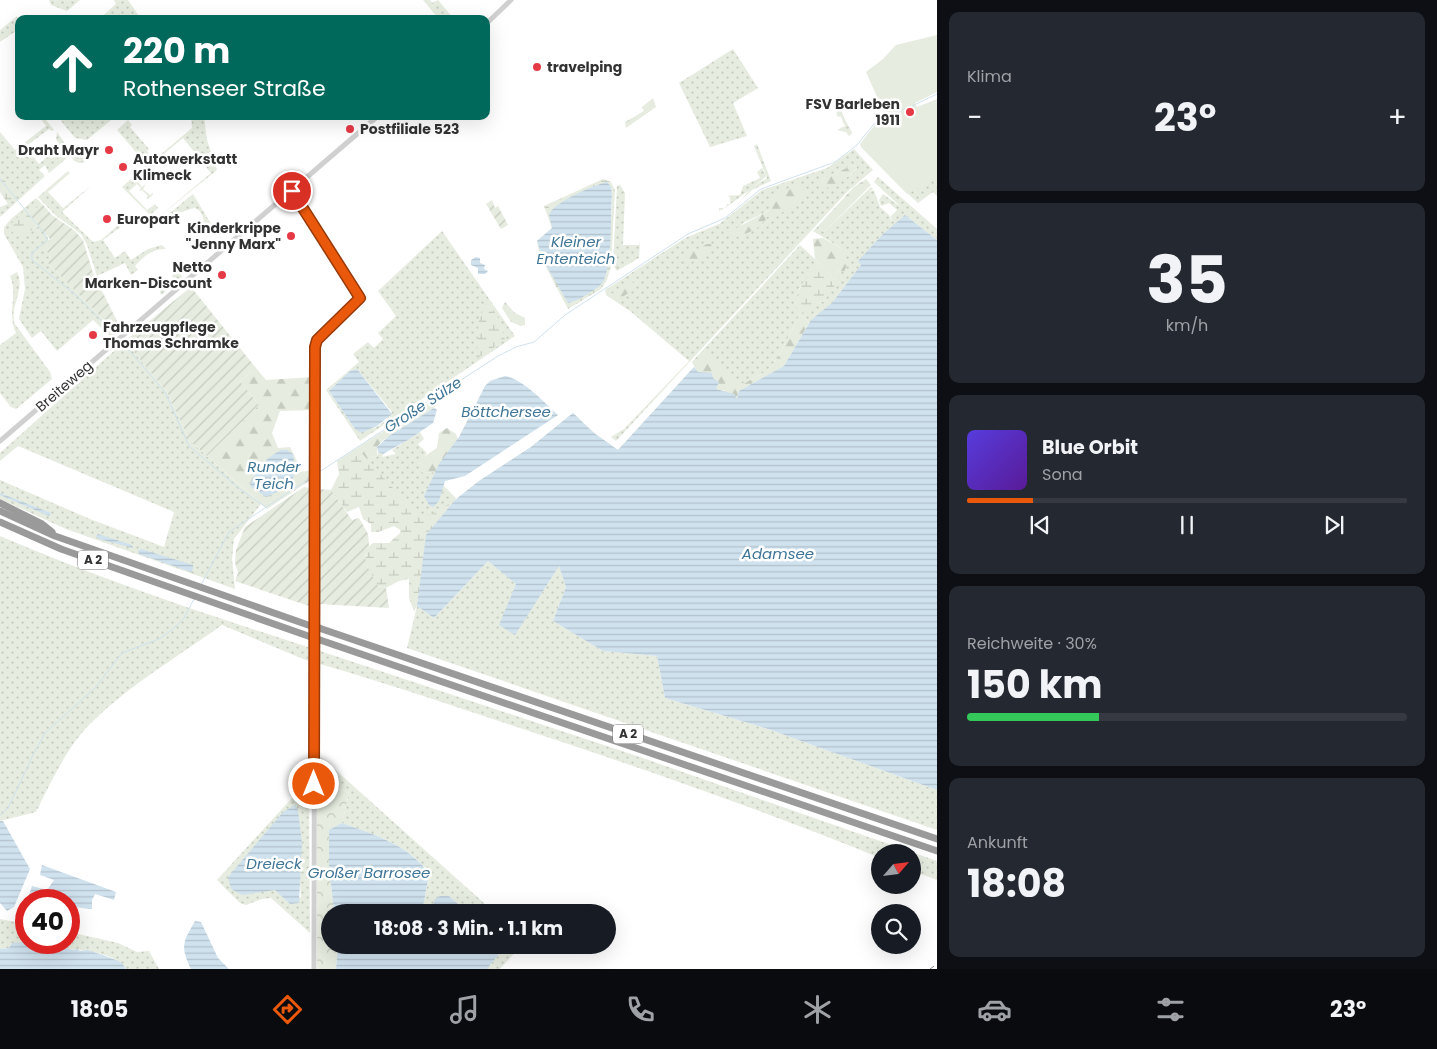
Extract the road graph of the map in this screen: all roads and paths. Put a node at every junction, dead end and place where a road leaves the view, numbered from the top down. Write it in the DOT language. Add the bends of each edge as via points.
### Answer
graph roads {
  1 [pos="511,0"];
  2 [pos="490,20"];
  3 [pos="373,120"];
  4 [pos="292,191"];
  5 [pos="0,441"];
  6 [pos="0,503"];
  7 [pos="0,511"];
  8 [pos="0,522"];
  9 [pos="55,536"];
  10 [pos="937,840"];
  11 [pos="937,851"];
  12 [pos="314,969"];
  1 -- 2 [label="street"];
  3 -- 4 [label="street, Breiteweg"];
  4 -- 5 [label="street, Breiteweg"];
  4 -- 12 [label="street" via="360,298 316,343"];
  6 -- 9 [label="highway" via="42,524"];
  7 -- 9 [label="highway, A 2"];
  8 -- 11 [label="highway, A 2, bridge" via="61,549 187,594"];
  9 -- 10 [label="highway, A 2, bridge"];
}
